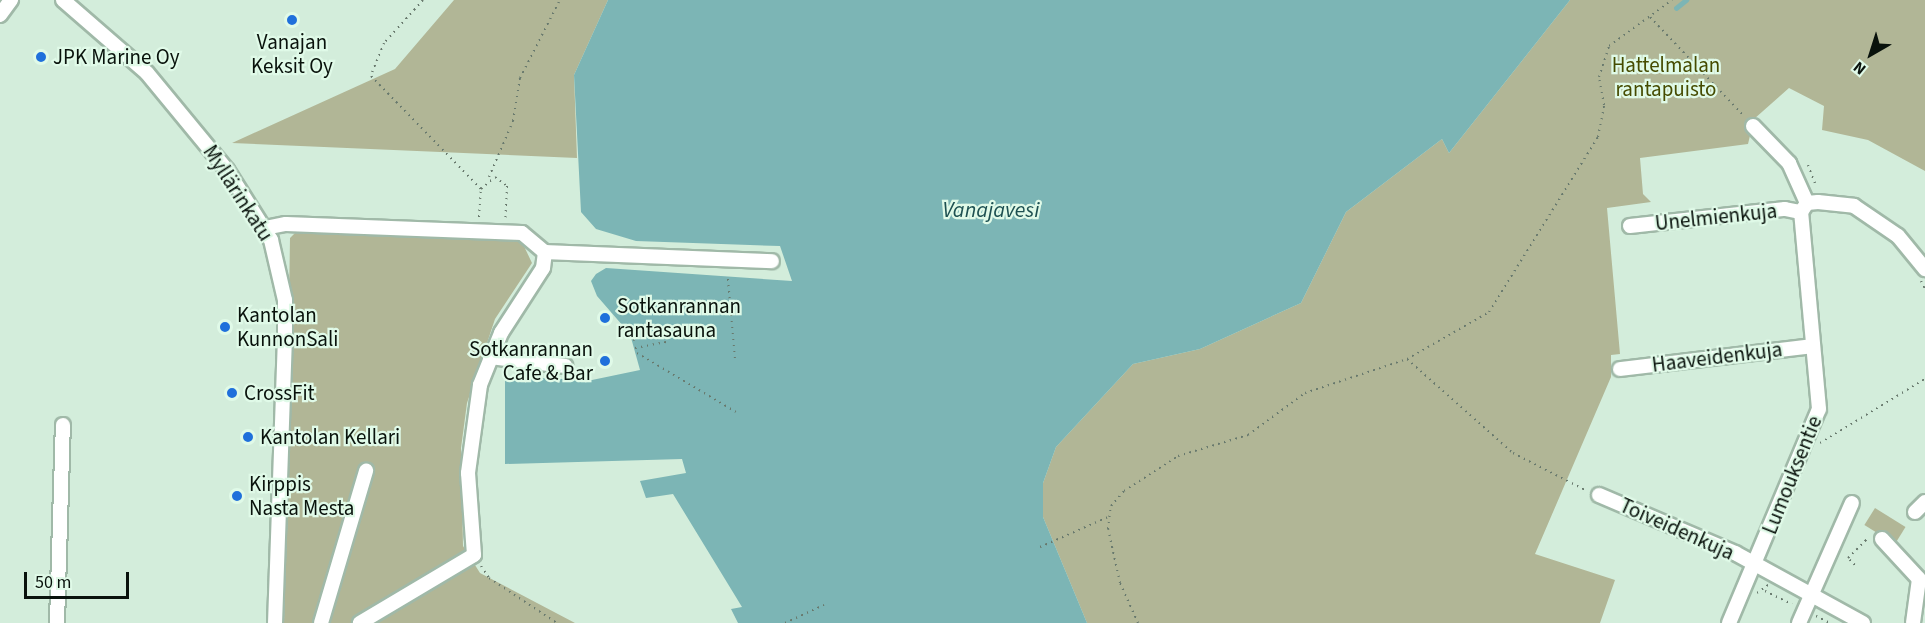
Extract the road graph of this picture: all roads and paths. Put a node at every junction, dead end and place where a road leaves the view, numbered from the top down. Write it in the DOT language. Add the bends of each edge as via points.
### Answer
graph roads {
  1 [pos="11,0"];
  2 [pos="63,0"];
  3 [pos="423,0"];
  4 [pos="560,0"];
  5 [pos="1672,0"];
  6 [pos="0,15"];
  7 [pos="1649,17"];
  8 [pos="1753,126"];
  9 [pos="1808,165"];
  10 [pos="489,177"];
  11 [pos="480,189"];
  12 [pos="1817,191"];
  13 [pos="1804,208"];
  14 [pos="1630,226"];
  15 [pos="265,228"];
  16 [pos="480,232"];
  17 [pos="504,232"];
  18 [pos="545,252"];
  19 [pos="772,261"];
  20 [pos="1922,273"];
  21 [pos="728,279"];
  22 [pos="1925,289"];
  23 [pos="655,330"];
  24 [pos="633,340"];
  25 [pos="667,342"];
  26 [pos="1813,346"];
  27 [pos="635,348"];
  28 [pos="637,353"];
  29 [pos="490,357"];
  30 [pos="735,359"];
  31 [pos="1407,359"];
  32 [pos="565,366"];
  33 [pos="1620,369"];
  34 [pos="1925,379"];
  35 [pos="735,412"];
  36 [pos="63,425"];
  37 [pos="1802,452"];
  38 [pos="366,471"];
  39 [pos="1599,495"];
  40 [pos="1852,503"];
  41 [pos="1108,517"];
  42 [pos="1882,539"];
  43 [pos="1040,547"];
  44 [pos="474,555"];
  45 [pos="1855,565"];
  46 [pos="1754,566"];
  47 [pos="1811,596"];
  48 [pos="824,604"];
  49 [pos="57,623"];
  50 [pos="275,623"];
  51 [pos="321,623"];
  52 [pos="360,623"];
  53 [pos="557,623"];
  54 [pos="785,623"];
  55 [pos="1138,623"];
  56 [pos="1729,623"];
  57 [pos="1799,623"];
  58 [pos="1863,623"];
  59 [pos="1913,623"];
  1 -- 6 [label="street"];
  2 -- 15 [label="street, Myllärinkatu" via="147,73 227,170"];
  3 -- 11 [label="path" via="384,43 371,76"];
  4 -- 10 [label="path" via="520,78 513,122"];
  5 -- 7 [label="path"];
  7 -- 8 [label="path"];
  7 -- 31 [label="path" via="1608,46 1599,77 1604,105 1598,137 1489,312"];
  8 -- 13 [label="street, Lumouksentie" via="1789,160"];
  9 -- 12 [label="path"];
  10 -- 11 [label="path"];
  10 -- 17 [label="path" via="507,186"];
  11 -- 16 [label="path"];
  13 -- 14 [label="street, Unelmienkuja"];
  13 -- 20 [label="street, Unelmienkuja" via="1836,202 1864,212 1898,237"];
  13 -- 26 [label="street, Lumouksentie"];
  15 -- 16 [label="street" via="286,224"];
  15 -- 50 [label="street, Myllärinkatu" via="277,261 285,328"];
  16 -- 17 [label="street"];
  17 -- 18 [label="street" via="536,239"];
  18 -- 19 [label="street"];
  18 -- 29 [label="street" via="543,268"];
  20 -- 22 [label="path"];
  21 -- 30 [label="path"];
  23 -- 24 [label="path"];
  25 -- 27 [label="path"];
  26 -- 33 [label="street, Haaveidenkuja"];
  26 -- 37 [label="street, Lumouksentie" via="1819,409"];
  28 -- 35 [label="path"];
  29 -- 32 [label="street"];
  29 -- 44 [label="street" via="480,385 468,473"];
  31 -- 39 [label="path" via="1513,453"];
  31 -- 41 [label="path" via="1334,380 1248,435 1178,456 1124,491"];
  34 -- 37 [label="path"];
  36 -- 49 [label="street"];
  37 -- 46 [label="street, Lumouksentie"];
  38 -- 51 [label="street"];
  39 -- 46 [label="street, Toiveidenkuja" via="1735,553"];
  40 -- 47 [label="street"];
  41 -- 43 [label="path"];
  41 -- 55 [label="path" via="1120,584"];
  42 -- 45 [label="path" via="1874,532 1848,558"];
  42 -- 59 [label="street" via="1919,579"];
  44 -- 52 [label="street"];
  44 -- 53 [label="path" via="489,579"];
  46 -- 47 [label="street, Toiveidenkuja"];
  46 -- 56 [label="street, Lumouksentie"];
  47 -- 57 [label="street"];
  47 -- 58 [label="street, Toiveidenkuja"];
  48 -- 54 [label="path"];
}
